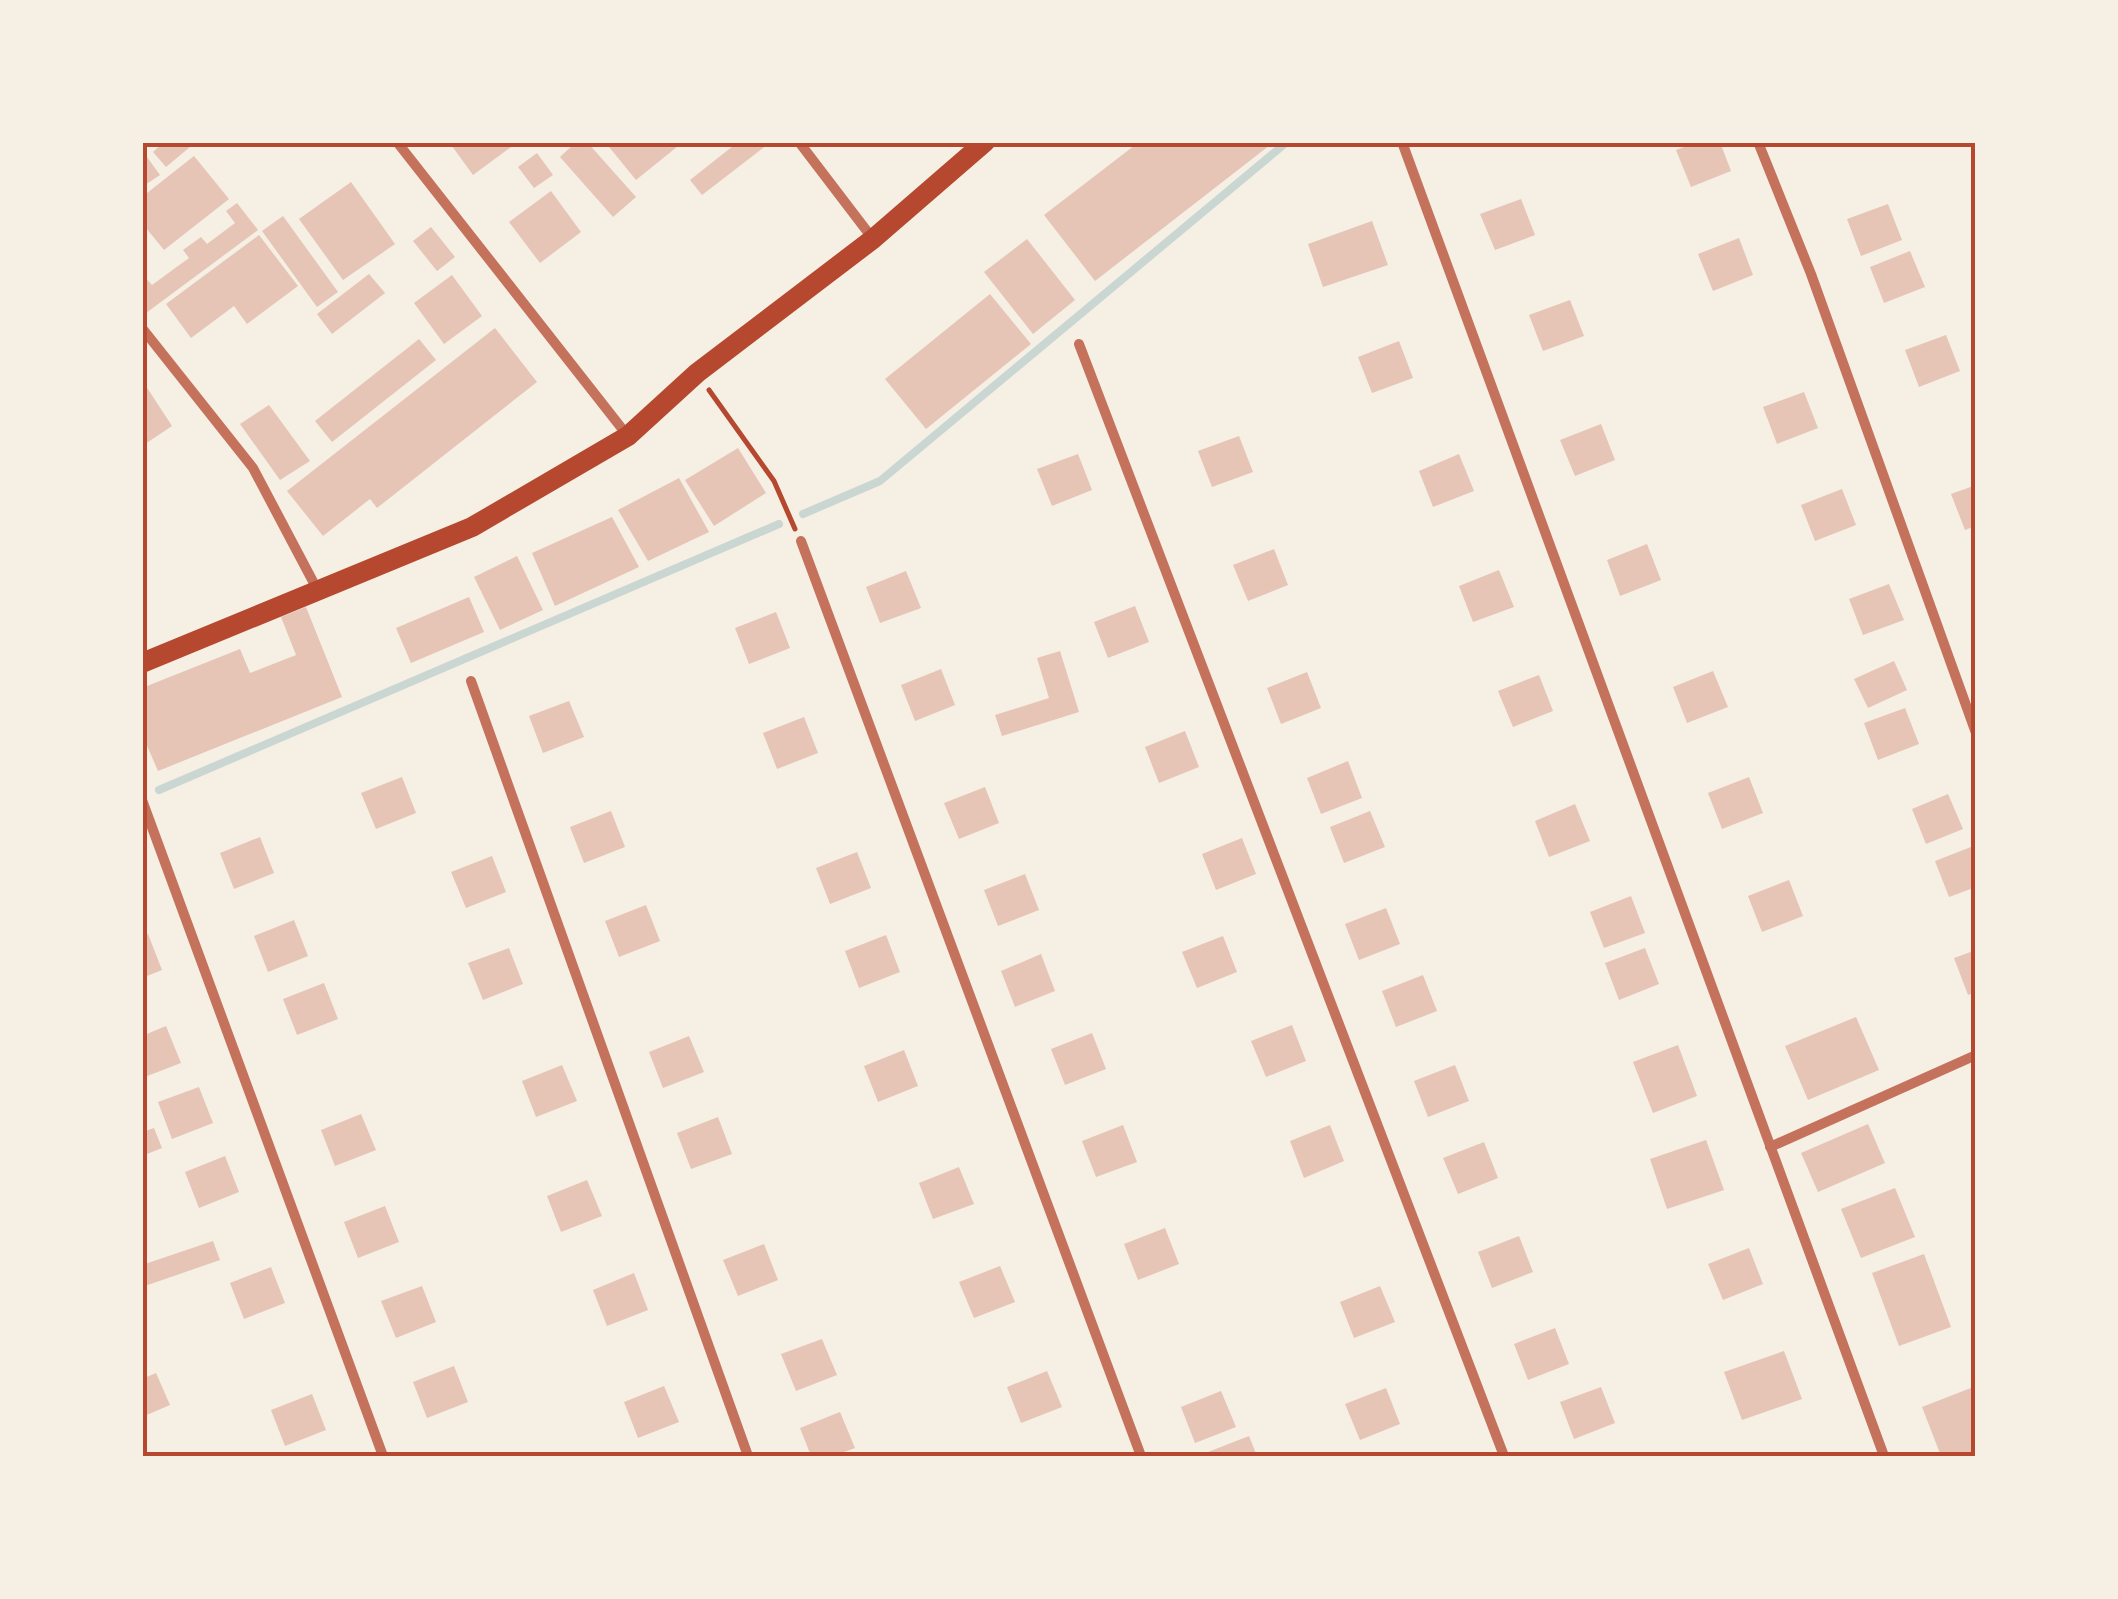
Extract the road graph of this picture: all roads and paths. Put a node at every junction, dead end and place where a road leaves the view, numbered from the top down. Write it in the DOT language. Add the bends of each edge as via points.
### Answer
graph roads {
  1 [pos="397,142"];
  2 [pos="799,142"];
  3 [pos="986,142"];
  4 [pos="1402,142"];
  5 [pos="1758,142"];
  6 [pos="873,239"];
  7 [pos="142,328"];
  8 [pos="1079,344"];
  9 [pos="697,373"];
  10 [pos="628,436"];
  11 [pos="801,541"];
  12 [pos="318,591"];
  13 [pos="142,662"];
  14 [pos="471,681"];
  15 [pos="1976,733"];
  16 [pos="142,800"];
  17 [pos="1976,1056"];
  18 [pos="1770,1146"];
  19 [pos="383,1456"];
  20 [pos="748,1456"];
  21 [pos="1141,1456"];
  22 [pos="1504,1456"];
  23 [pos="1884,1456"];
  1 -- 10 [label="street"];
  2 -- 6 [label="street"];
  3 -- 6 [label="main road"];
  4 -- 18 [label="street"];
  5 -- 15 [label="street"];
  6 -- 9 [label="main road"];
  7 -- 12 [label="street" via="252,468"];
  8 -- 22 [label="street"];
  9 -- 10 [label="main road"];
  9 -- 11 [label="path" via="774,481"];
  10 -- 12 [label="main road" via="472,527"];
  11 -- 21 [label="street"];
  12 -- 13 [label="main road"];
  14 -- 20 [label="street"];
  16 -- 19 [label="street"];
  17 -- 18 [label="street"];
  18 -- 23 [label="street"];
}
